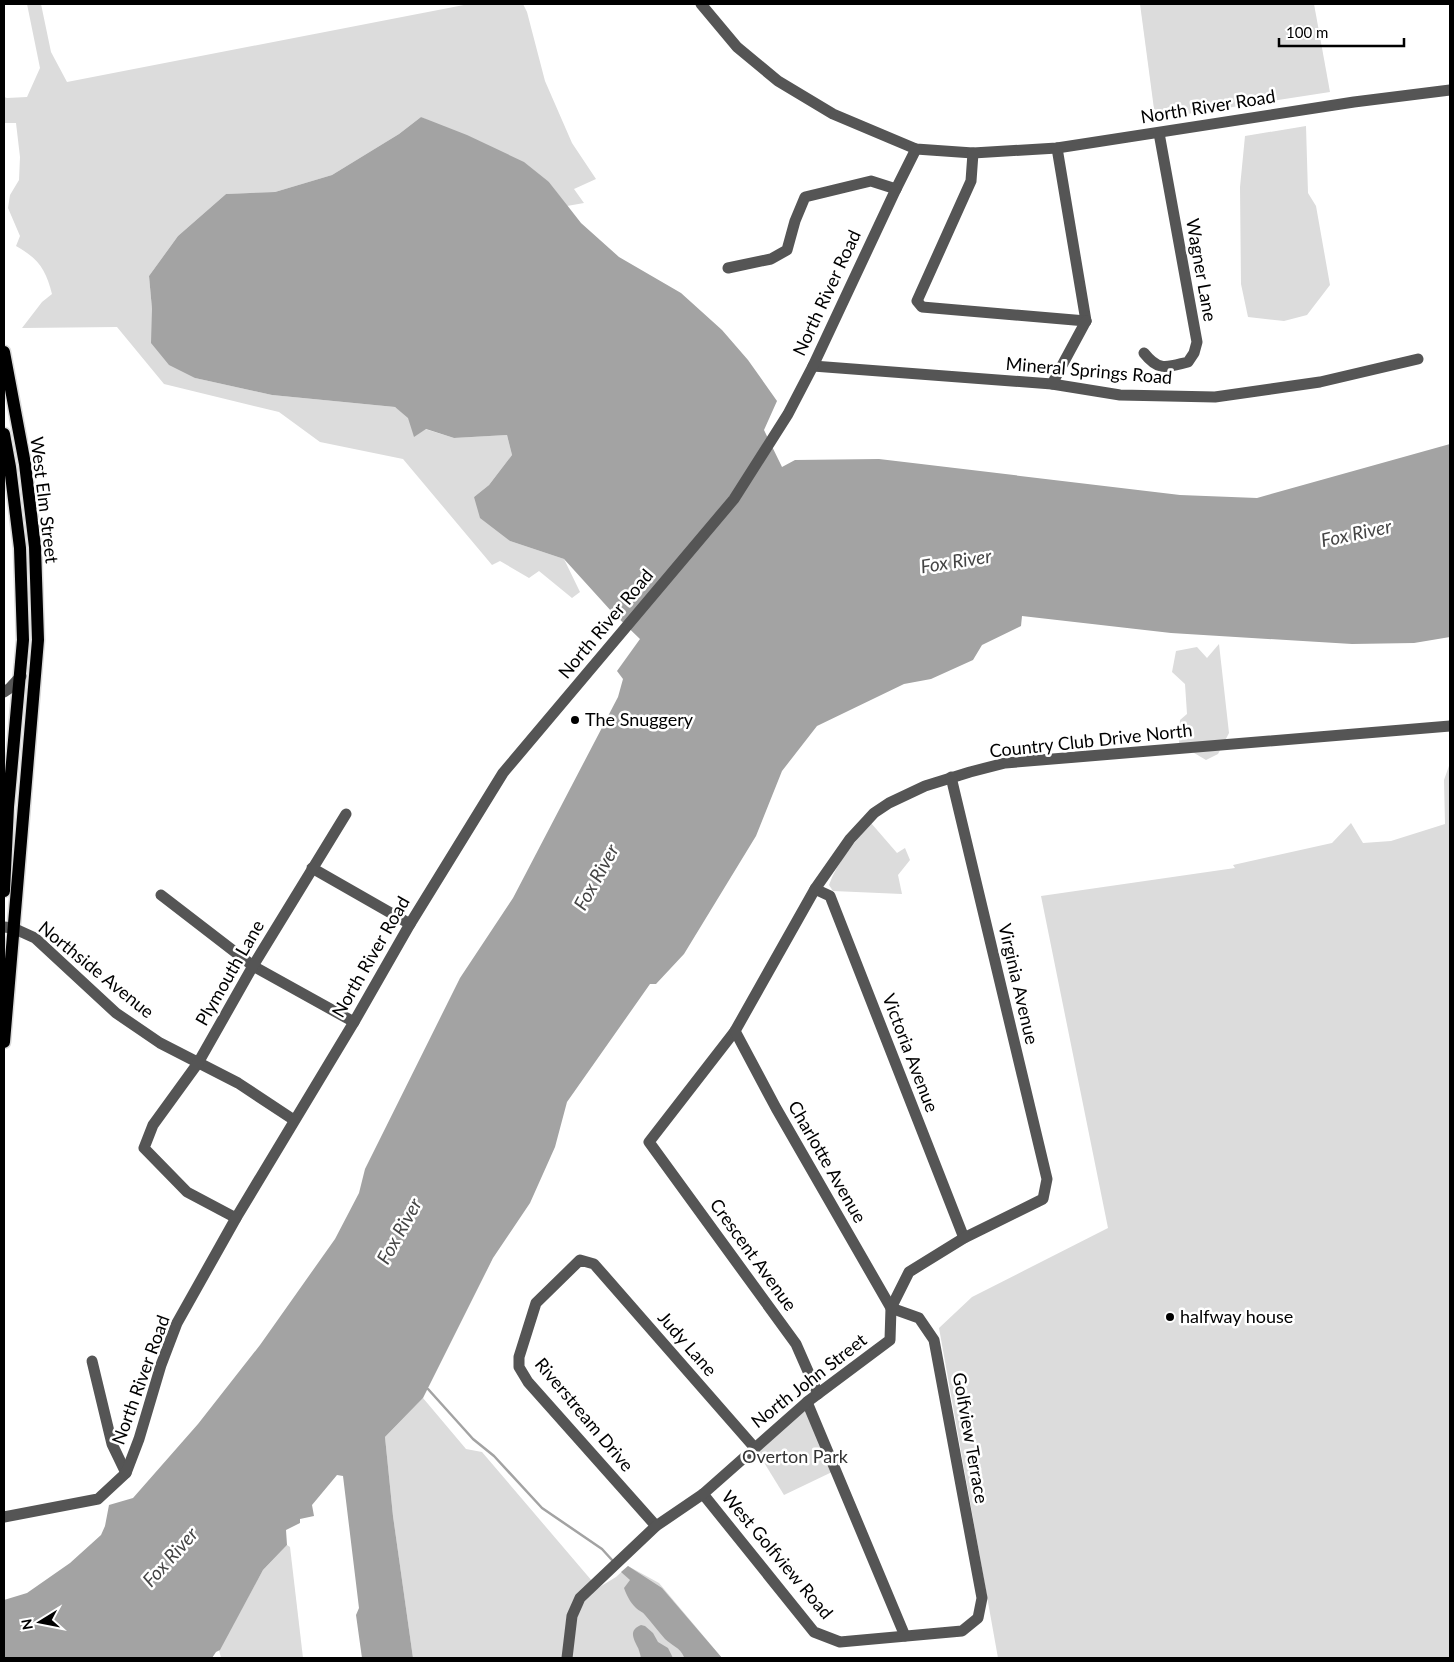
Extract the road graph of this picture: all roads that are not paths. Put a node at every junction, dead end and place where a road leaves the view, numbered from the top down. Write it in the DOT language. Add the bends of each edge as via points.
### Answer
graph roads {
  1 [pos="701,4"];
  2 [pos="1450,90"];
  3 [pos="1159,133"];
  4 [pos="1057,148"];
  5 [pos="916,149"];
  6 [pos="973,153"];
  7 [pos="896,188"];
  8 [pos="728,268"];
  9 [pos="1086,321"];
  10 [pos="4,352"];
  11 [pos="1144,353"];
  12 [pos="1418,358"];
  13 [pos="813,366"];
  14 [pos="1052,384"];
  15 [pos="18,431"];
  16 [pos="4,434"];
  17 [pos="20,676"];
  18 [pos="4,692"];
  19 [pos="4,698"];
  20 [pos="18,711"];
  21 [pos="1450,726"];
  22 [pos="951,777"];
  23 [pos="346,814"];
  24 [pos="312,868"];
  25 [pos="815,889"];
  26 [pos="4,891"];
  27 [pos="161,895"];
  28 [pos="410,924"];
  29 [pos="8,928"];
  30 [pos="253,966"];
  31 [pos="354,1022"];
  32 [pos="734,1031"];
  33 [pos="4,1042"];
  34 [pos="198,1063"];
  35 [pos="294,1120"];
  36 [pos="649,1142"];
  37 [pos="1043,1199"];
  38 [pos="236,1218"];
  39 [pos="964,1238"];
  40 [pos="594,1264"];
  41 [pos="891,1308"];
  42 [pos="92,1361"];
  43 [pos="818,1394"];
  44 [pos="807,1402"];
  45 [pos="754,1447"];
  46 [pos="126,1473"];
  47 [pos="703,1494"];
  48 [pos="4,1517"];
  49 [pos="656,1526"];
  50 [pos="982,1598"];
  51 [pos="906,1636"];
  52 [pos="567,1658"];
  1 -- 5 [label="street" via="737,47 778,81 833,114"];
  2 -- 3 [label="street, North River Road"];
  3 -- 4 [label="street, North River Road"];
  3 -- 11 [label="street, Wagner Lane" via="1196,342 1188,362 1170,366 1160,367"];
  4 -- 6 [label="street, North River Road"];
  4 -- 9 [label="street"];
  5 -- 6 [label="street, North River Road"];
  5 -- 7 [label="street, North River Road"];
  6 -- 9 [label="street" via="971,181 917,301 922,307"];
  7 -- 8 [label="street" via="871,181 805,197 787,250 772,259"];
  7 -- 13 [label="street, North River Road"];
  9 -- 14 [label="street"];
  10 -- 15 [label="main road, West Elm Street"];
  12 -- 14 [label="street, Mineral Springs Road" via="1320,382 1215,398 1120,395"];
  13 -- 14 [label="street, Mineral Springs Road"];
  13 -- 28 [label="street, North River Road" via="788,414 734,499 503,773"];
  15 -- 16 [label="street"];
  15 -- 29 [label="main road, West Elm Street" via="35,547 38,640"];
  16 -- 17 [label="main road, West Elm Street" via="20,548 23,640"];
  17 -- 18 [label="street"];
  17 -- 20 [label="main road, West Elm Street"];
  19 -- 20 [label="street"];
  20 -- 26 [label="main road, West Elm Street" via="8,807"];
  21 -- 22 [label="street, Country Club Drive North" via="1034,760 1005,763"];
  22 -- 25 [label="street, Country Club Drive North" via="908,793 874,813 850,838"];
  22 -- 37 [label="street, Virginia Avenue" via="1047,1179"];
  23 -- 24 [label="street, Plymouth Lane"];
  24 -- 28 [label="street"];
  24 -- 30 [label="street, Plymouth Lane"];
  25 -- 32 [label="street, Country Club Drive North"];
  25 -- 39 [label="street, Victoria Avenue" via="830,896"];
  27 -- 30 [label="street"];
  28 -- 31 [label="street, North River Road"];
  29 -- 33 [label="main road, West Elm Street"];
  29 -- 34 [label="street, Northside Avenue" via="35,938 116,1013"];
  30 -- 31 [label="street"];
  30 -- 34 [label="street, Plymouth Lane"];
  31 -- 35 [label="street, North River Road"];
  32 -- 36 [label="street, Country Club Drive North"];
  32 -- 41 [label="street, Charlotte Avenue"];
  34 -- 35 [label="street, Northside Avenue"];
  34 -- 38 [label="street, Plymouth Lane" via="153,1126 144,1148 187,1192"];
  35 -- 38 [label="street, North River Road"];
  36 -- 43 [label="street, Crescent Avenue" via="796,1344"];
  37 -- 39 [label="street, North John Street"];
  38 -- 46 [label="street, North River Road" via="178,1323"];
  39 -- 41 [label="street, North John Street" via="909,1272"];
  40 -- 45 [label="street, Judy Lane"];
  40 -- 49 [label="street, Riverstream Drive" via="580,1260 536,1303 519,1357 519,1367 528,1382"];
  41 -- 43 [label="street, North John Street" via="890,1340"];
  41 -- 50 [label="street, Golfview Terrace" via="919,1318 934,1340"];
  42 -- 46 [label="street" via="112,1444"];
  43 -- 44 [label="street, North John Street"];
  44 -- 45 [label="street, North John Street"];
  44 -- 51 [label="street"];
  45 -- 47 [label="street, North John Street"];
  46 -- 48 [label="street, North River Road" via="98,1499"];
  47 -- 49 [label="street, North John Street"];
  47 -- 51 [label="street, West Golfview Road" via="814,1632 840,1642"];
  49 -- 52 [label="street, North John Street" via="580,1598 572,1616"];
  50 -- 51 [label="street, West Golfview Road" via="978,1618 962,1631"];
}
